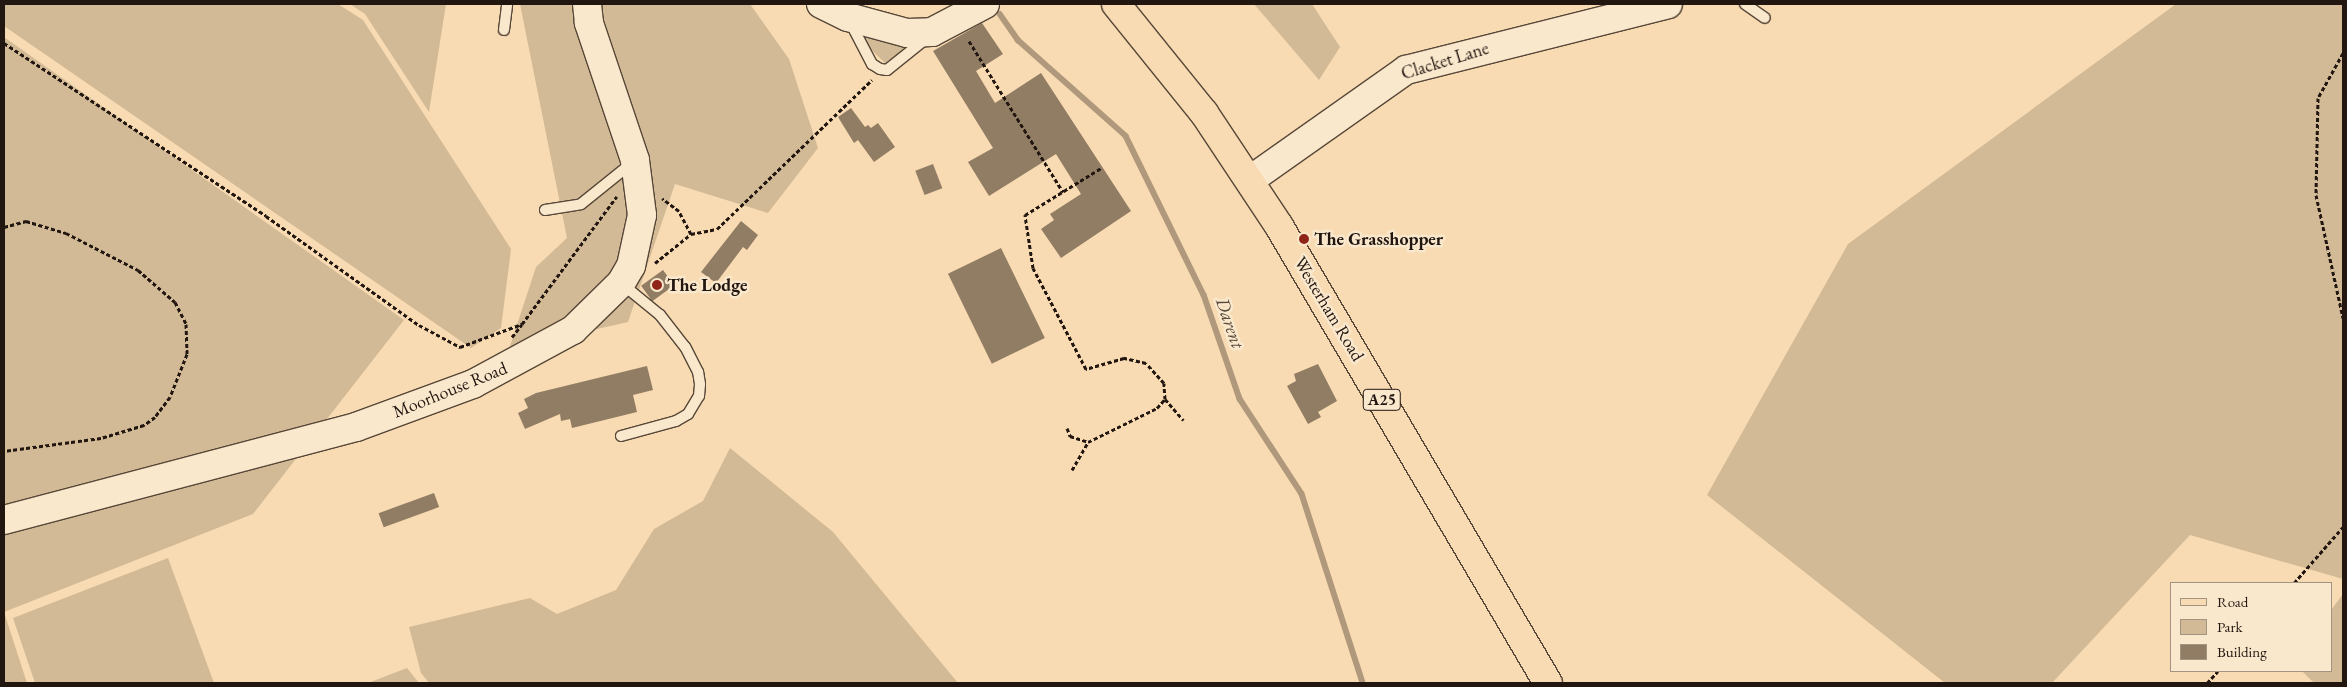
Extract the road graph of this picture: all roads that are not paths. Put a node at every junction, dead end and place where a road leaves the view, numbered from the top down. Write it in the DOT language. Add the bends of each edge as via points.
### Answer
graph roads {
  1 [pos="507,4"];
  2 [pos="587,4"];
  3 [pos="822,4"];
  4 [pos="985,4"];
  5 [pos="1116,4"];
  6 [pos="1668,4"];
  7 [pos="1745,4"];
  8 [pos="848,17"];
  9 [pos="1765,18"];
  10 [pos="504,30"];
  11 [pos="932,32"];
  12 [pos="638,173"];
  13 [pos="1250,180"];
  14 [pos="544,210"];
  15 [pos="621,283"];
  16 [pos="620,436"];
  17 [pos="4,520"];
  18 [pos="1548,683"];
  1 -- 10 [label="lane"];
  2 -- 12 [label="street, Moorhouse Road" via="589,24"];
  3 -- 8 [label="street"];
  4 -- 11 [label="street" via="950,26"];
  5 -- 13 [label="main road, Westerham Road / A25" via="1179,79"];
  6 -- 13 [label="street, Clacket Lane" via="1406,70"];
  7 -- 9 [label="lane"];
  8 -- 11 [label="street" via="907,33"];
  8 -- 11 [label="lane" via="872,64 880,69 887,70"];
  12 -- 14 [label="lane" via="581,204"];
  12 -- 15 [label="street, Moorhouse Road" via="642,215 637,248 632,266"];
  13 -- 18 [label="main road, Westerham Road / A25" via="1326,302"];
  15 -- 16 [label="lane" via="660,316 685,347 698,372 700,384 699,396 688,414 676,421"];
  15 -- 17 [label="street, Moorhouse Road" via="573,330 473,384 356,427"];
}
